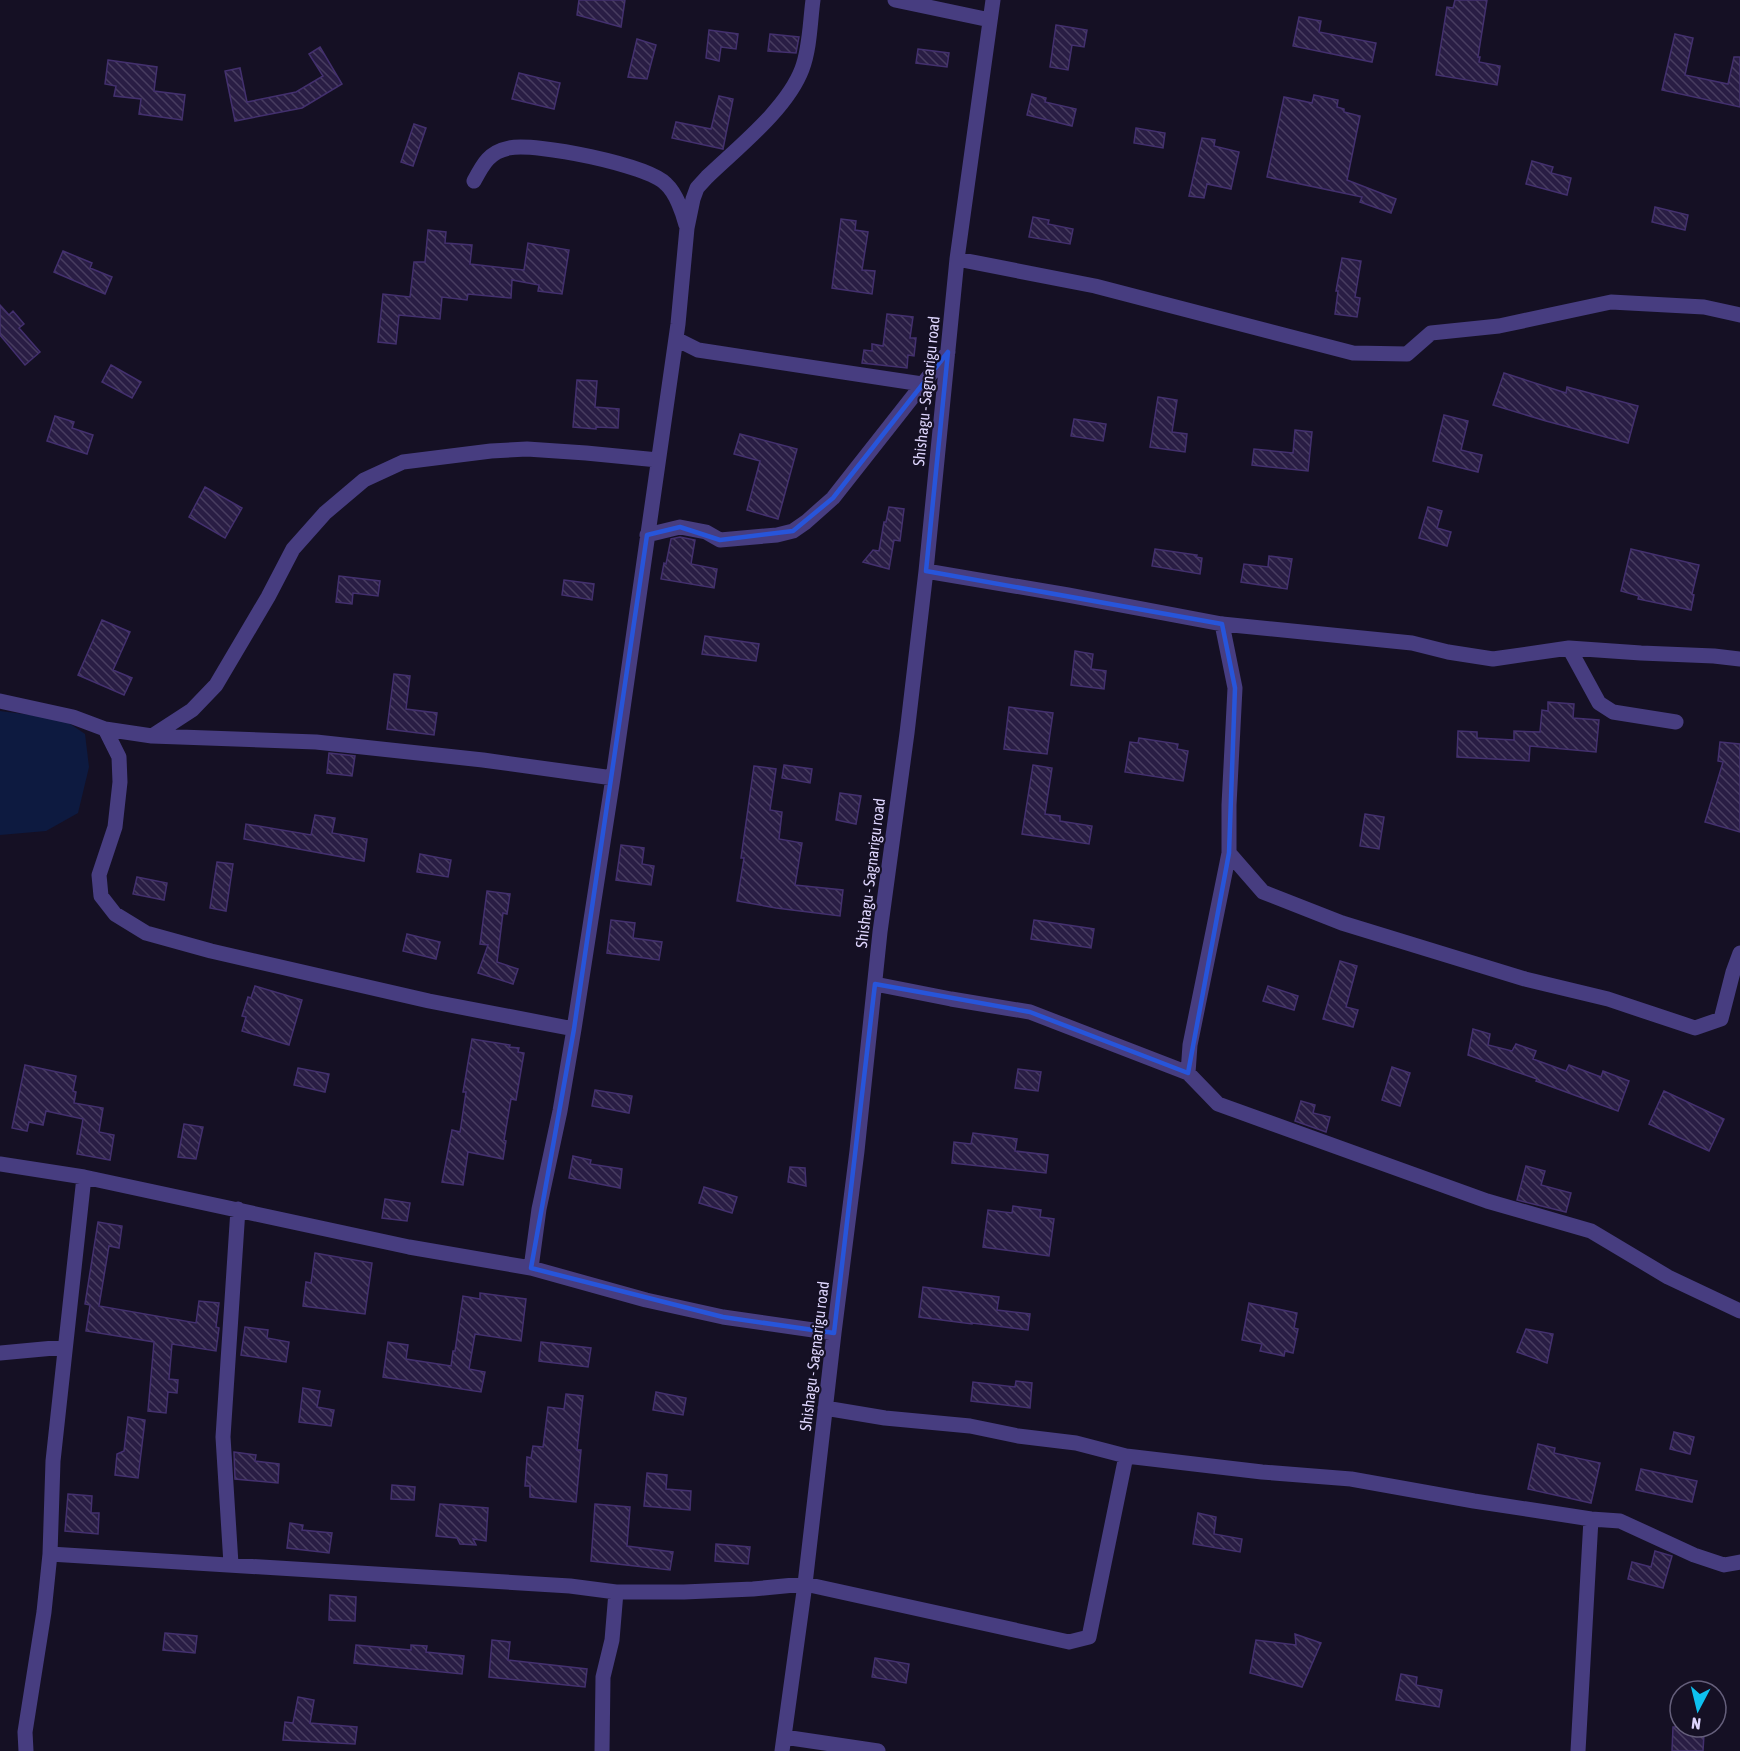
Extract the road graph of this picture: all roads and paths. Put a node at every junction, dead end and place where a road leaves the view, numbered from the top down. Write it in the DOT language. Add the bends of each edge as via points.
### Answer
graph roads {
  1 [pos="813,0"];
  2 [pos="895,0"];
  3 [pos="993,0"];
  4 [pos="990,20"];
  5 [pos="474,181"];
  6 [pos="687,228"];
  7 [pos="957,259"];
  8 [pos="1740,315"];
  9 [pos="676,339"];
  10 [pos="948,352"];
  11 [pos="922,384"];
  12 [pos="658,460"];
  13 [pos="647,535"];
  14 [pos="926,571"];
  15 [pos="1222,624"];
  16 [pos="1569,648"];
  17 [pos="1740,659"];
  18 [pos="0,701"];
  19 [pos="1676,722"];
  20 [pos="105,729"];
  21 [pos="152,736"];
  22 [pos="613,778"];
  23 [pos="1228,853"];
  24 [pos="1740,953"];
  25 [pos="875,984"];
  26 [pos="574,1029"];
  27 [pos="1188,1073"];
  28 [pos="0,1164"];
  29 [pos="84,1177"];
  30 [pos="238,1209"];
  31 [pos="531,1268"];
  32 [pos="1740,1311"];
  33 [pos="834,1333"];
  34 [pos="65,1347"];
  35 [pos="0,1353"];
  36 [pos="825,1408"];
  37 [pos="1126,1456"];
  38 [pos="1591,1519"];
  39 [pos="50,1554"];
  40 [pos="1740,1562"];
  41 [pos="231,1564"];
  42 [pos="805,1584"];
  43 [pos="616,1592"];
  44 [pos="783,1744"];
  45 [pos="26,1751"];
  46 [pos="602,1751"];
  47 [pos="878,1751"];
  48 [pos="1578,1751"];
  1 -- 6 [label="street" via="806,57 793,87 771,115 697,188"];
  2 -- 4 [label="street"];
  3 -- 4 [label="street, Shishagu - Sagnarigu road"];
  4 -- 7 [label="street, Shishagu - Sagnarigu road"];
  5 -- 6 [label="street" via="485,160 511,147 607,160 667,184"];
  6 -- 9 [label="street"];
  7 -- 8 [label="street" via="1095,286 1353,353 1407,354 1431,333 1499,326 1611,302 1704,307"];
  7 -- 10 [label="street, Shishagu - Sagnarigu road"];
  9 -- 11 [label="street" via="698,350"];
  9 -- 12 [label="street"];
  10 -- 11 [label="street"];
  10 -- 14 [label="street, Shishagu - Sagnarigu road"];
  11 -- 13 [label="street" via="832,498 793,531 720,540 706,532 680,527"];
  12 -- 13 [label="street"];
  12 -- 21 [label="street" via="527,449 491,451 403,462 364,480 325,513 293,549 216,685 192,710"];
  13 -- 22 [label="street"];
  14 -- 15 [label="street"];
  14 -- 25 [label="street, Shishagu - Sagnarigu road"];
  15 -- 16 [label="street" via="1412,643 1493,658"];
  15 -- 23 [label="street" via="1235,688"];
  16 -- 17 [label="street"];
  16 -- 19 [label="street" via="1599,704 1613,712"];
  18 -- 20 [label="street" via="74,717"];
  20 -- 21 [label="street"];
  20 -- 26 [label="street" via="119,757 120,782 115,827 99,875 101,896 115,914 146,933 211,951 429,1001"];
  21 -- 22 [label="street" via="316,742"];
  22 -- 26 [label="street"];
  23 -- 24 [label="street" via="1263,892 1342,923 1695,1028 1721,1019"];
  23 -- 27 [label="street" via="1190,1045"];
  25 -- 27 [label="street" via="1030,1011"];
  25 -- 33 [label="street, Shishagu - Sagnarigu road"];
  26 -- 31 [label="street"];
  27 -- 32 [label="street" via="1218,1104 1487,1201 1591,1231 1668,1277"];
  28 -- 29 [label="street"];
  29 -- 30 [label="street"];
  29 -- 34 [label="street"];
  30 -- 31 [label="street" via="409,1247"];
  30 -- 41 [label="street" via="223,1437"];
  31 -- 33 [label="street" via="712,1315"];
  33 -- 36 [label="street, Shishagu - Sagnarigu road"];
  34 -- 35 [label="street"];
  34 -- 39 [label="street" via="53,1461"];
  36 -- 37 [label="street" via="970,1426 1076,1443"];
  36 -- 42 [label="street, Shishagu - Sagnarigu road"];
  37 -- 38 [label="street" via="1351,1479"];
  37 -- 42 [label="street" via="1089,1637 1069,1642"];
  38 -- 40 [label="street" via="1620,1521 1725,1565"];
  38 -- 48 [label="street"];
  39 -- 41 [label="street"];
  39 -- 45 [label="street"];
  41 -- 43 [label="street"];
  42 -- 43 [label="street"];
  42 -- 44 [label="street, Shishagu - Sagnarigu road"];
  43 -- 46 [label="street" via="612,1640 603,1677"];
  44 -- 47 [label="street"];
}
